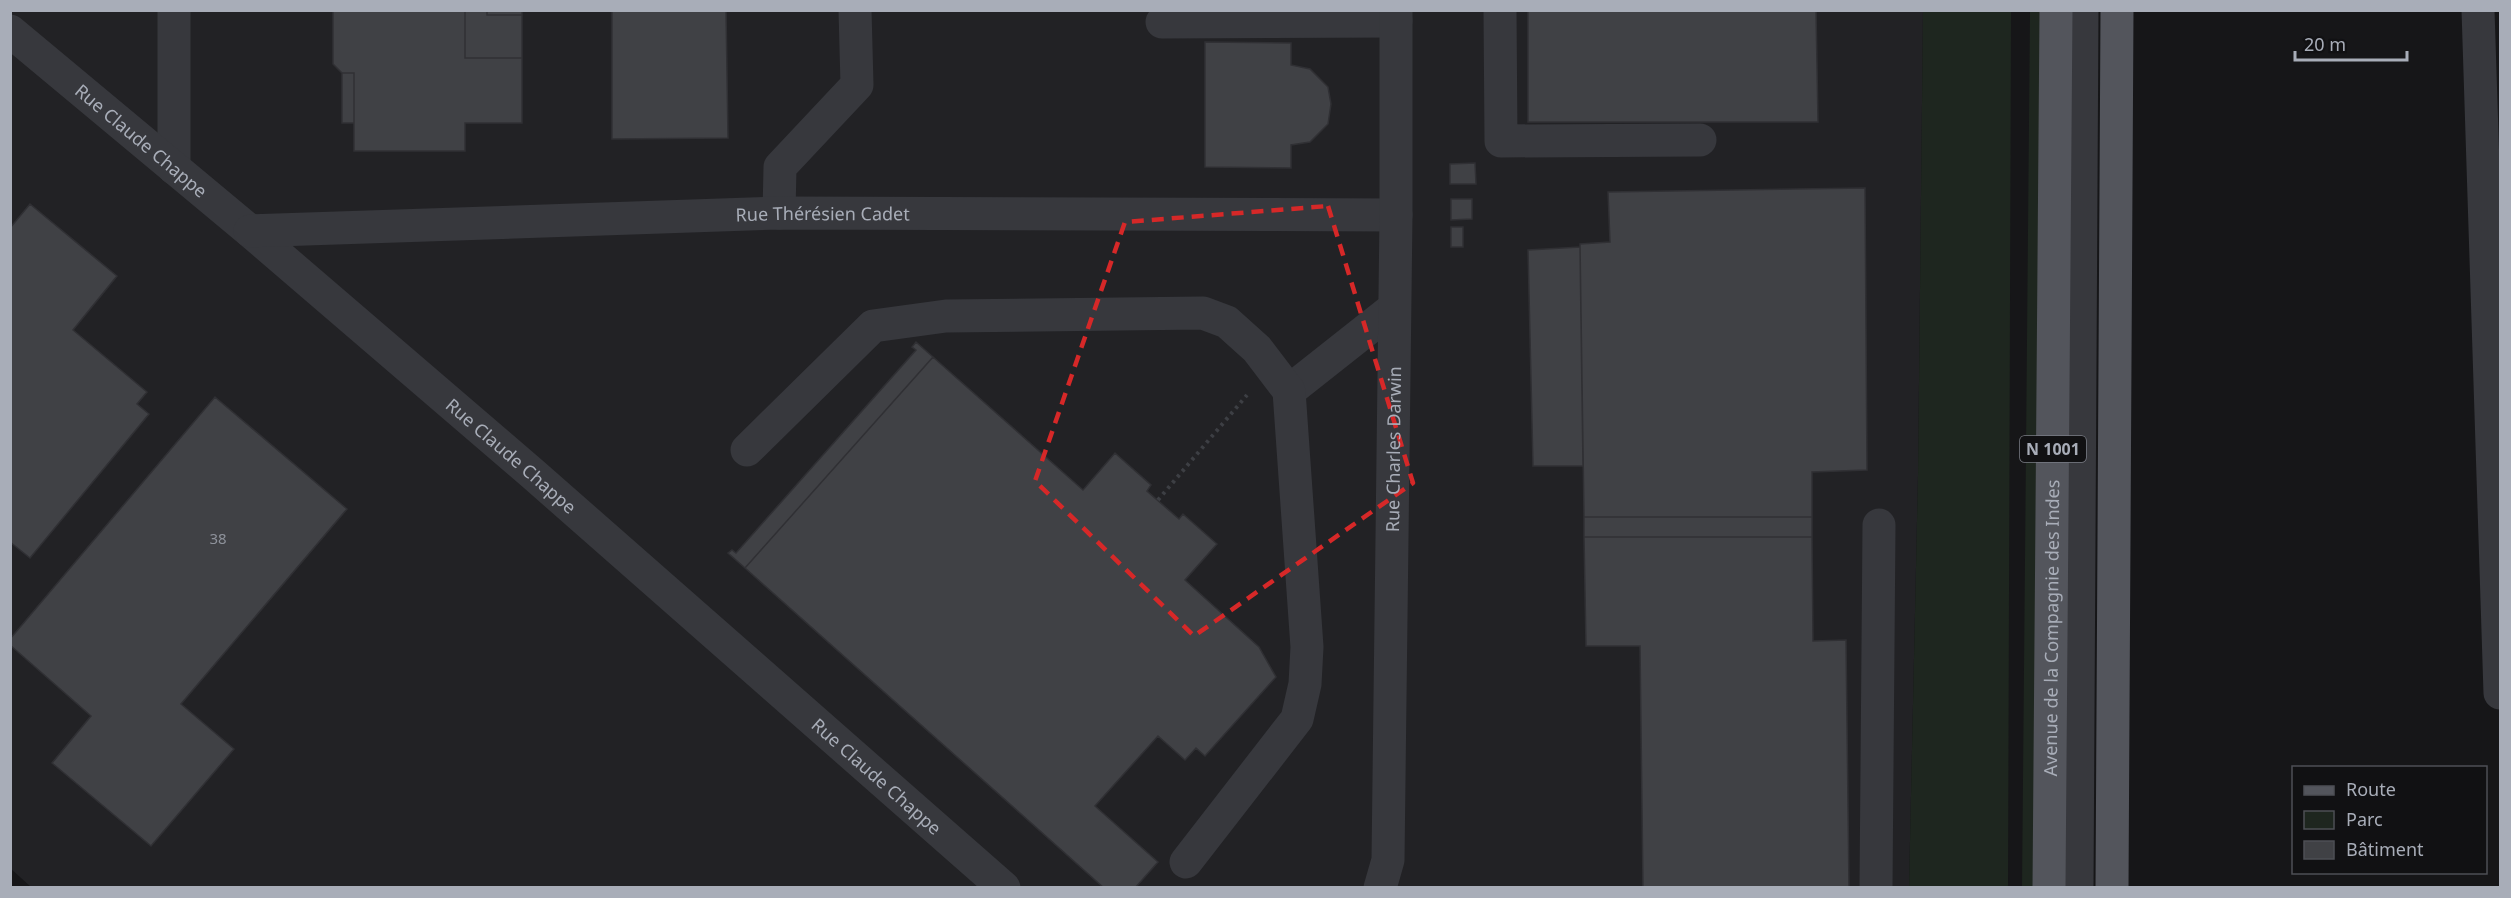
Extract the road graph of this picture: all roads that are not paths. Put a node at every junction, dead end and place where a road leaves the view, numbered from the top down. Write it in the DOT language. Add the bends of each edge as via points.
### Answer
graph roads {
  1 [pos="174,10"];
  2 [pos="855,10"];
  3 [pos="1500,10"];
  4 [pos="2056,10"];
  5 [pos="2082,10"];
  6 [pos="2117,10"];
  7 [pos="1396,16"];
  8 [pos="2480,19"];
  9 [pos="1162,22"];
  10 [pos="10,31"];
  11 [pos="2500,84"];
  12 [pos="1700,140"];
  13 [pos="174,168"];
  14 [pos="2500,186"];
  15 [pos="780,213"];
  16 [pos="1396,215"];
  17 [pos="2484,219"];
  18 [pos="250,231"];
  19 [pos="1394,308"];
  20 [pos="1280,379"];
  21 [pos="747,450"];
  22 [pos="1879,525"];
  23 [pos="2500,693"];
  24 [pos="1186,862"];
  25 [pos="1004,888"];
  26 [pos="1380,888"];
  27 [pos="1876,888"];
  28 [pos="2049,888"];
  29 [pos="2077,888"];
  30 [pos="2112,888"];
  1 -- 13 [label="street"];
  2 -- 15 [label="street" via="857,85 780,167"];
  3 -- 12 [label="street" via="1501,141"];
  4 -- 28 [label="main road, Avenue de la Compagnie des Indes / N 1001"];
  5 -- 29 [label="street, Avenue de la Compagnie des Indes / N 1001"];
  6 -- 30 [label="main road"];
  7 -- 9 [label="street"];
  7 -- 16 [label="street, Rue Charles Darwin"];
  8 -- 11 [label="street" via="2482,56"];
  8 -- 17 [label="street"];
  10 -- 13 [label="street, Rue Claude Chappe"];
  13 -- 18 [label="street, Rue Claude Chappe"];
  14 -- 17 [label="street"];
  15 -- 16 [label="street, Rue Thérésien Cadet"];
  15 -- 18 [label="street, Rue Thérésien Cadet"];
  16 -- 19 [label="street, Rue Charles Darwin"];
  17 -- 23 [label="street"];
  18 -- 25 [label="street, Rue Claude Chappe"];
  19 -- 20 [label="street"];
  19 -- 26 [label="street, Rue Charles Darwin" via="1389,860"];
  20 -- 21 [label="street" via="1257,349 1227,322 1203,313 946,316 873,326"];
  20 -- 24 [label="street" via="1307,647 1302,696 1297,719"];
  22 -- 27 [label="street"];
}
